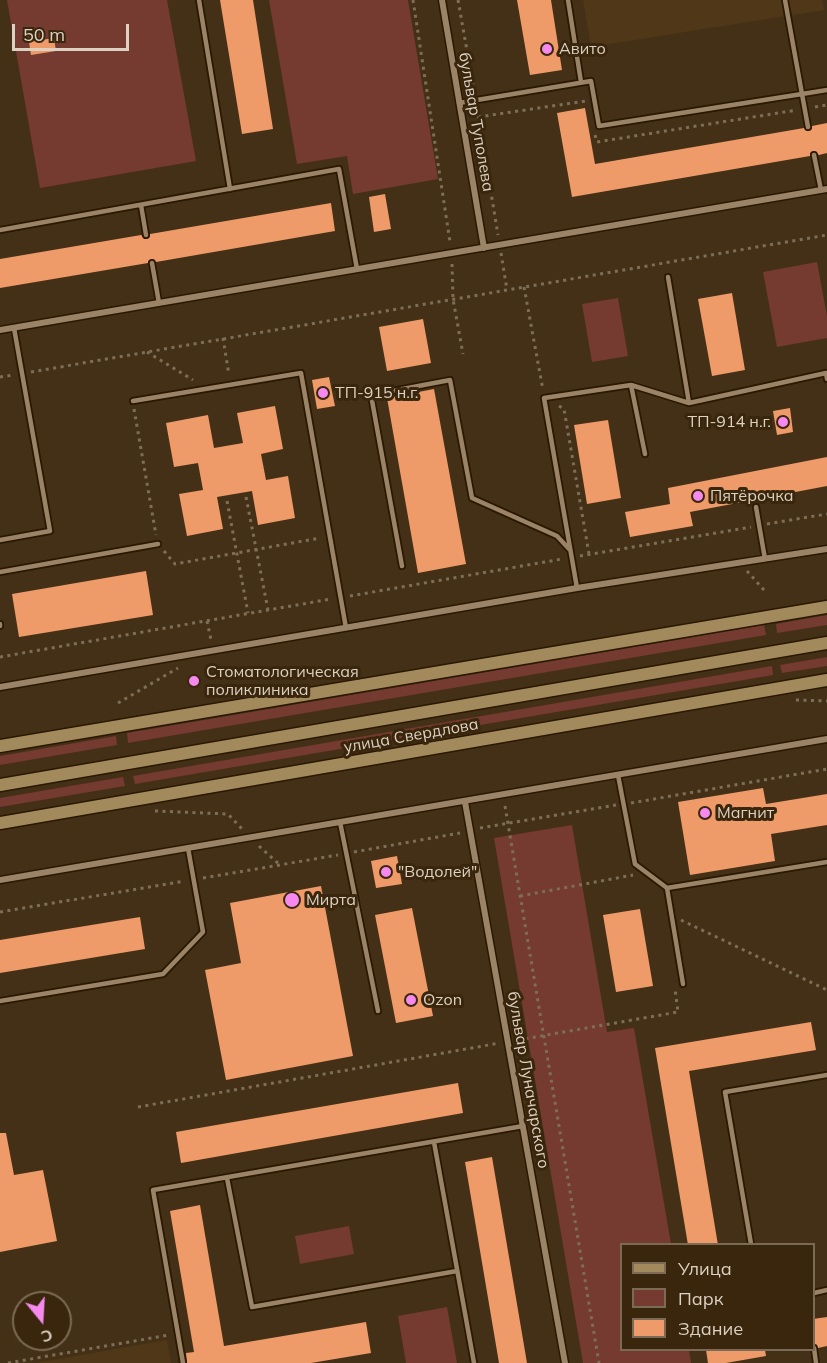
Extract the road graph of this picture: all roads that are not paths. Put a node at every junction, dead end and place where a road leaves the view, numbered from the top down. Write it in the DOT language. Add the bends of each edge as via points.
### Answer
graph roads {
  1 [pos="199,0"];
  2 [pos="442,0"];
  3 [pos="568,0"];
  4 [pos="785,0"];
  5 [pos="581,82"];
  6 [pos="827,90"];
  7 [pos="802,94"];
  8 [pos="459,103"];
  9 [pos="808,127"];
  10 [pos="814,155"];
  11 [pos="230,189"];
  12 [pos="824,190"];
  13 [pos="141,205"];
  14 [pos="0,230"];
  15 [pos="146,234"];
  16 [pos="484,248"];
  17 [pos="152,262"];
  18 [pos="357,269"];
  19 [pos="669,277"];
  20 [pos="159,303"];
  21 [pos="14,328"];
  22 [pos="0,330"];
  23 [pos="826,374"];
  24 [pos="632,385"];
  25 [pos="133,401"];
  26 [pos="689,403"];
  27 [pos="645,454"];
  28 [pos="756,507"];
  29 [pos="0,540"];
  30 [pos="158,544"];
  31 [pos="827,549"];
  32 [pos="570,550"];
  33 [pos="765,559"];
  34 [pos="402,566"];
  35 [pos="0,572"];
  36 [pos="577,588"];
  37 [pos="827,607"];
  38 [pos="346,628"];
  39 [pos="827,643"];
  40 [pos="827,680"];
  41 [pos="0,687"];
  42 [pos="827,739"];
  43 [pos="0,746"];
  44 [pos="618,775"];
  45 [pos="0,785"];
  46 [pos="465,802"];
  47 [pos="340,822"];
  48 [pos="0,823"];
  49 [pos="188,848"];
  50 [pos="827,862"];
  51 [pos="0,880"];
  52 [pos="667,888"];
  53 [pos="683,984"];
  54 [pos="0,1001"];
  55 [pos="378,1011"];
  56 [pos="827,1075"];
  57 [pos="523,1126"];
  58 [pos="434,1142"];
  59 [pos="227,1178"];
  60 [pos="751,1243"];
  61 [pos="457,1271"];
  62 [pos="183,1363"];
  63 [pos="474,1363"];
  64 [pos="565,1363"];
  1 -- 11 [label="lane"];
  2 -- 8 [label="street, бульвар Туполева"];
  3 -- 5 [label="lane"];
  4 -- 7 [label="lane"];
  5 -- 7 [label="lane" via="591,81 599,126"];
  5 -- 8 [label="lane"];
  6 -- 7 [label="lane"];
  7 -- 9 [label="lane"];
  8 -- 16 [label="street, бульвар Туполева"];
  10 -- 12 [label="lane"];
  11 -- 13 [label="lane"];
  11 -- 18 [label="lane" via="339,169"];
  12 -- 16 [label="street"];
  13 -- 14 [label="lane"];
  13 -- 15 [label="lane"];
  16 -- 18 [label="street"];
  17 -- 20 [label="lane"];
  18 -- 20 [label="street"];
  19 -- 26 [label="lane"];
  20 -- 21 [label="street"];
  21 -- 22 [label="street"];
  21 -- 29 [label="lane" via="50,531"];
  23 -- 26 [label="lane"];
  24 -- 26 [label="lane"];
  24 -- 27 [label="lane"];
  24 -- 32 [label="lane" via="544,398"];
  25 -- 38 [label="lane" via="301,373"];
  28 -- 33 [label="lane"];
  30 -- 35 [label="lane"];
  31 -- 33 [label="street"];
  32 -- 34 [label="lane" via="557,536 472,498 450,380 371,395"];
  32 -- 36 [label="lane"];
  33 -- 36 [label="street"];
  36 -- 38 [label="street"];
  37 -- 43 [label="main road"];
  38 -- 41 [label="street"];
  39 -- 45 [label="main road, улица Свердлова"];
  40 -- 48 [label="main road, улица Свердлова"];
  42 -- 44 [label="street"];
  44 -- 46 [label="street"];
  44 -- 52 [label="lane" via="635,864"];
  46 -- 47 [label="street"];
  46 -- 57 [label="street, бульвар Луначарского"];
  47 -- 49 [label="street"];
  47 -- 55 [label="lane"];
  49 -- 51 [label="street"];
  49 -- 54 [label="lane" via="203,932 163,974"];
  50 -- 52 [label="lane"];
  52 -- 53 [label="lane"];
  56 -- 60 [label="lane" via="725,1092"];
  57 -- 58 [label="lane"];
  57 -- 64 [label="street, бульвар Луначарского"];
  58 -- 59 [label="lane"];
  58 -- 61 [label="lane"];
  59 -- 61 [label="lane" via="252,1307"];
  59 -- 62 [label="lane" via="153,1190"];
  61 -- 63 [label="lane"];
}
